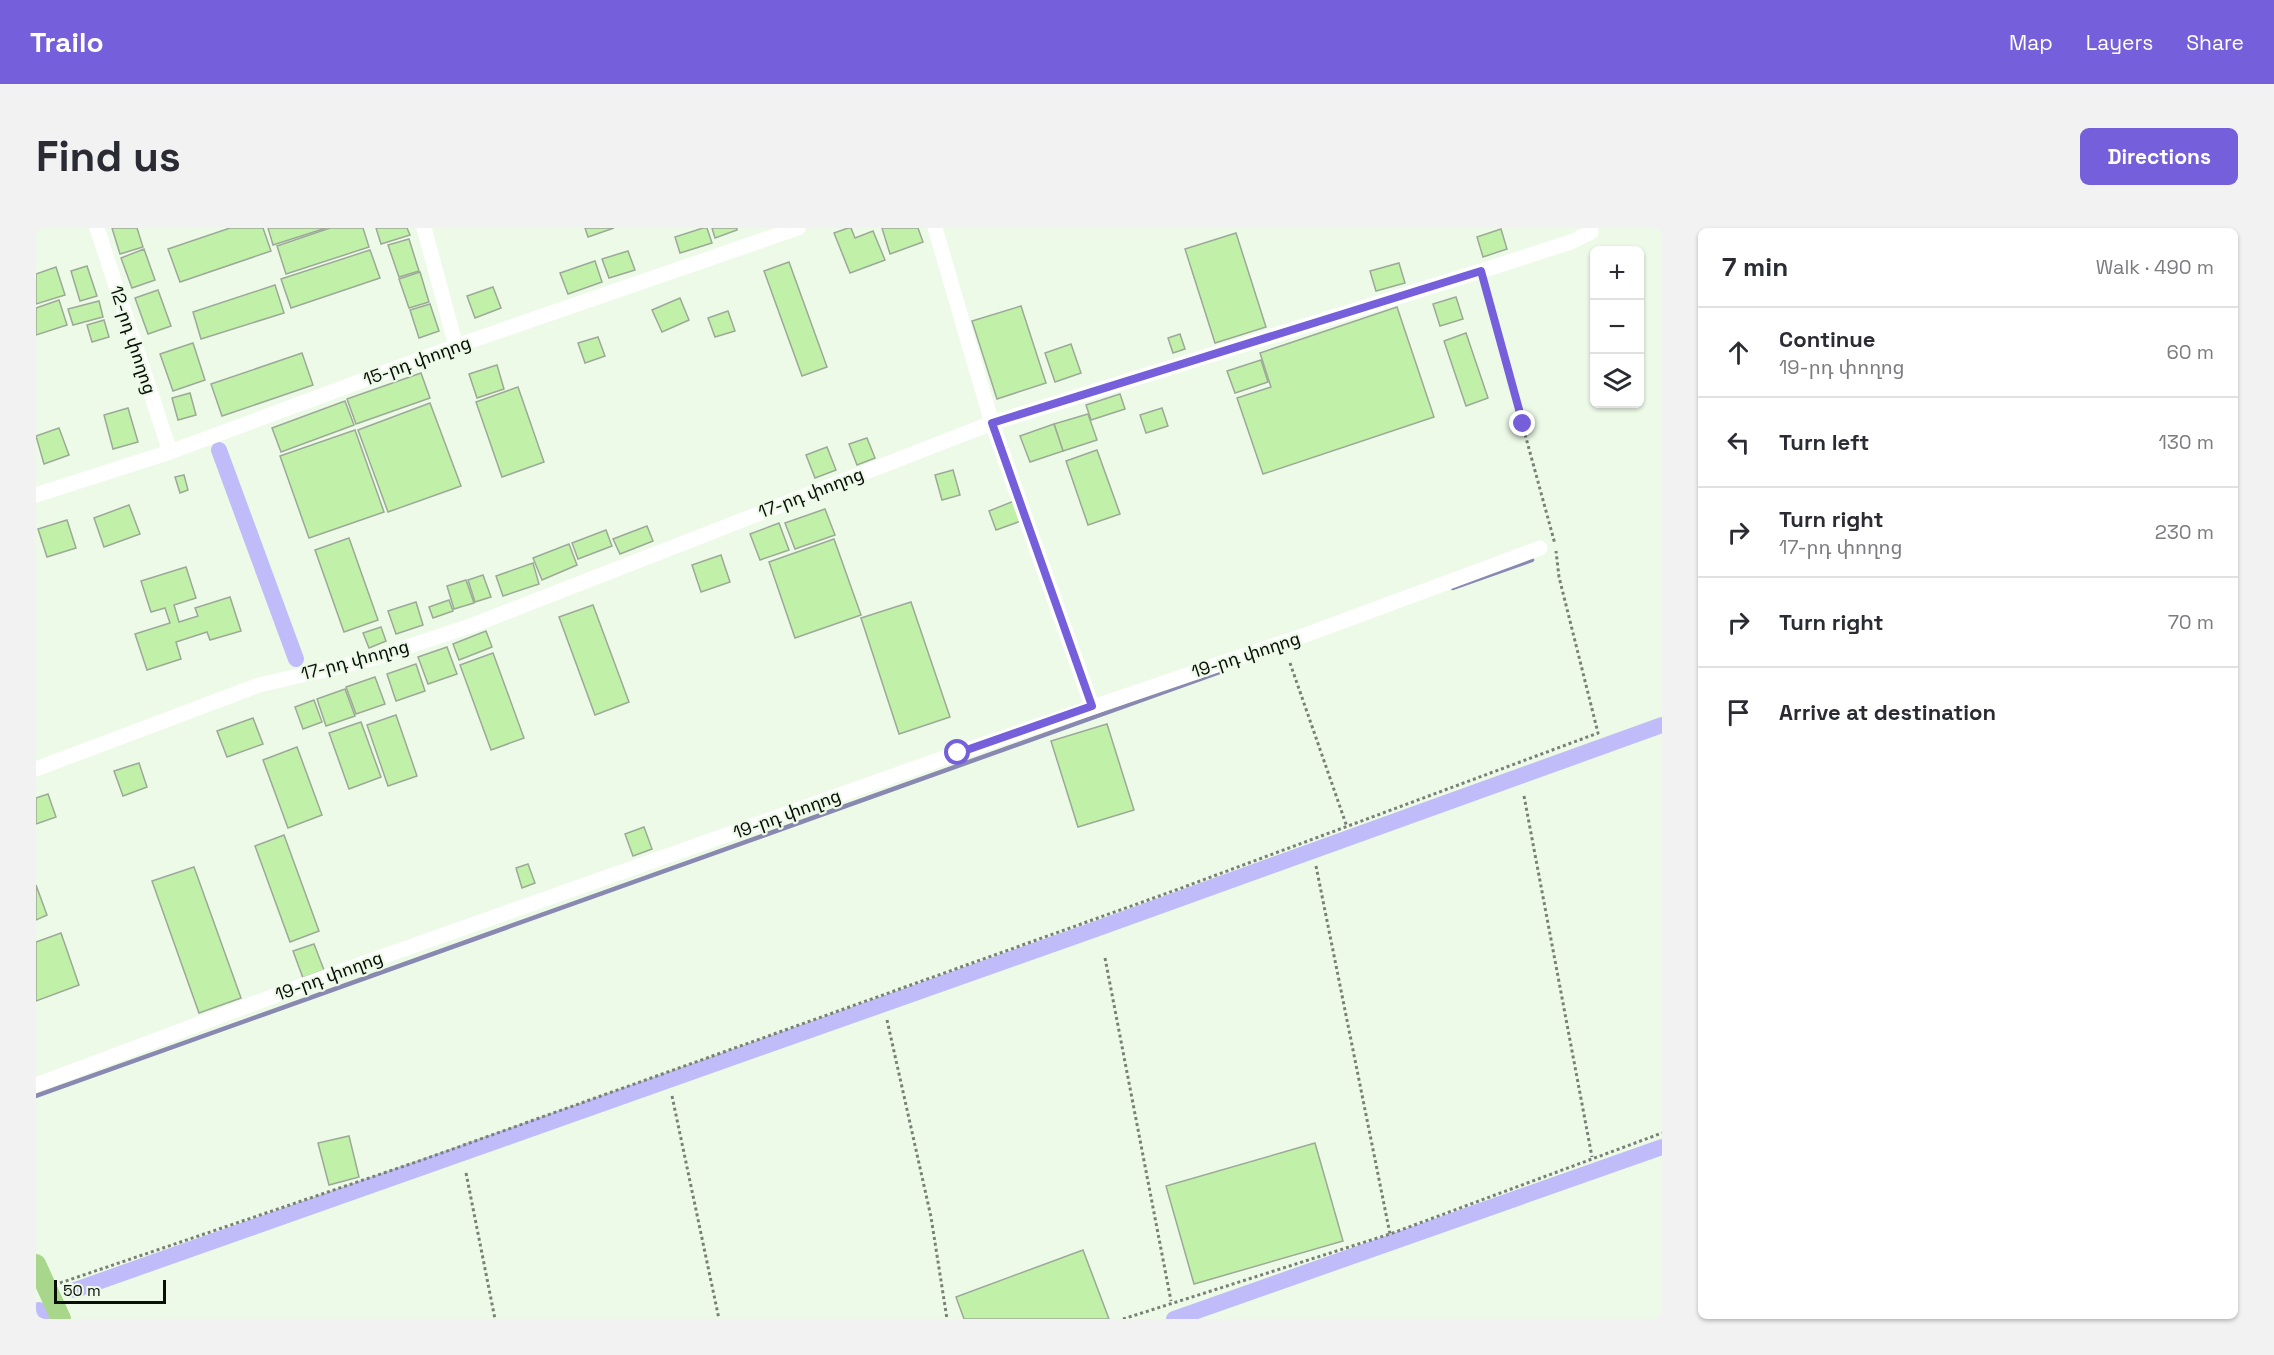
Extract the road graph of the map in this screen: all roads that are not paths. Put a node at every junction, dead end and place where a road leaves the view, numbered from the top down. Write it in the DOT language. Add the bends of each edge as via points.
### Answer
graph roads {
  1 [pos="97,228"];
  2 [pos="424,228"];
  3 [pos="798,228"];
  4 [pos="935,228"];
  5 [pos="1591,230"];
  6 [pos="456,346"];
  7 [pos="992,423"];
  8 [pos="170,452"];
  9 [pos="36,495"];
  10 [pos="1540,548"];
  11 [pos="1092,706"];
  12 [pos="36,769"];
  13 [pos="36,1084"];
  14 [pos="36,1264"];
  15 [pos="61,1319"];
  1 -- 8 [label="street, 12-րդ փողոց"];
  2 -- 6 [label="street"];
  3 -- 6 [label="street, 15-րդ փողոց"];
  4 -- 7 [label="street"];
  5 -- 7 [label="street, 17-րդ փողոց" via="1571,242 1481,271"];
  6 -- 8 [label="street, 15-րդ փողոց"];
  7 -- 11 [label="street"];
  7 -- 12 [label="street, 17-րդ փողոց" via="473,625 368,660 259,685"];
  8 -- 9 [label="street, 15-րդ փողոց"];
  10 -- 11 [label="street, 19-րդ փողոց" via="1311,633"];
  11 -- 13 [label="street, 19-րդ փողոց" via="326,977"];
  14 -- 15 [label="main road"];
}
